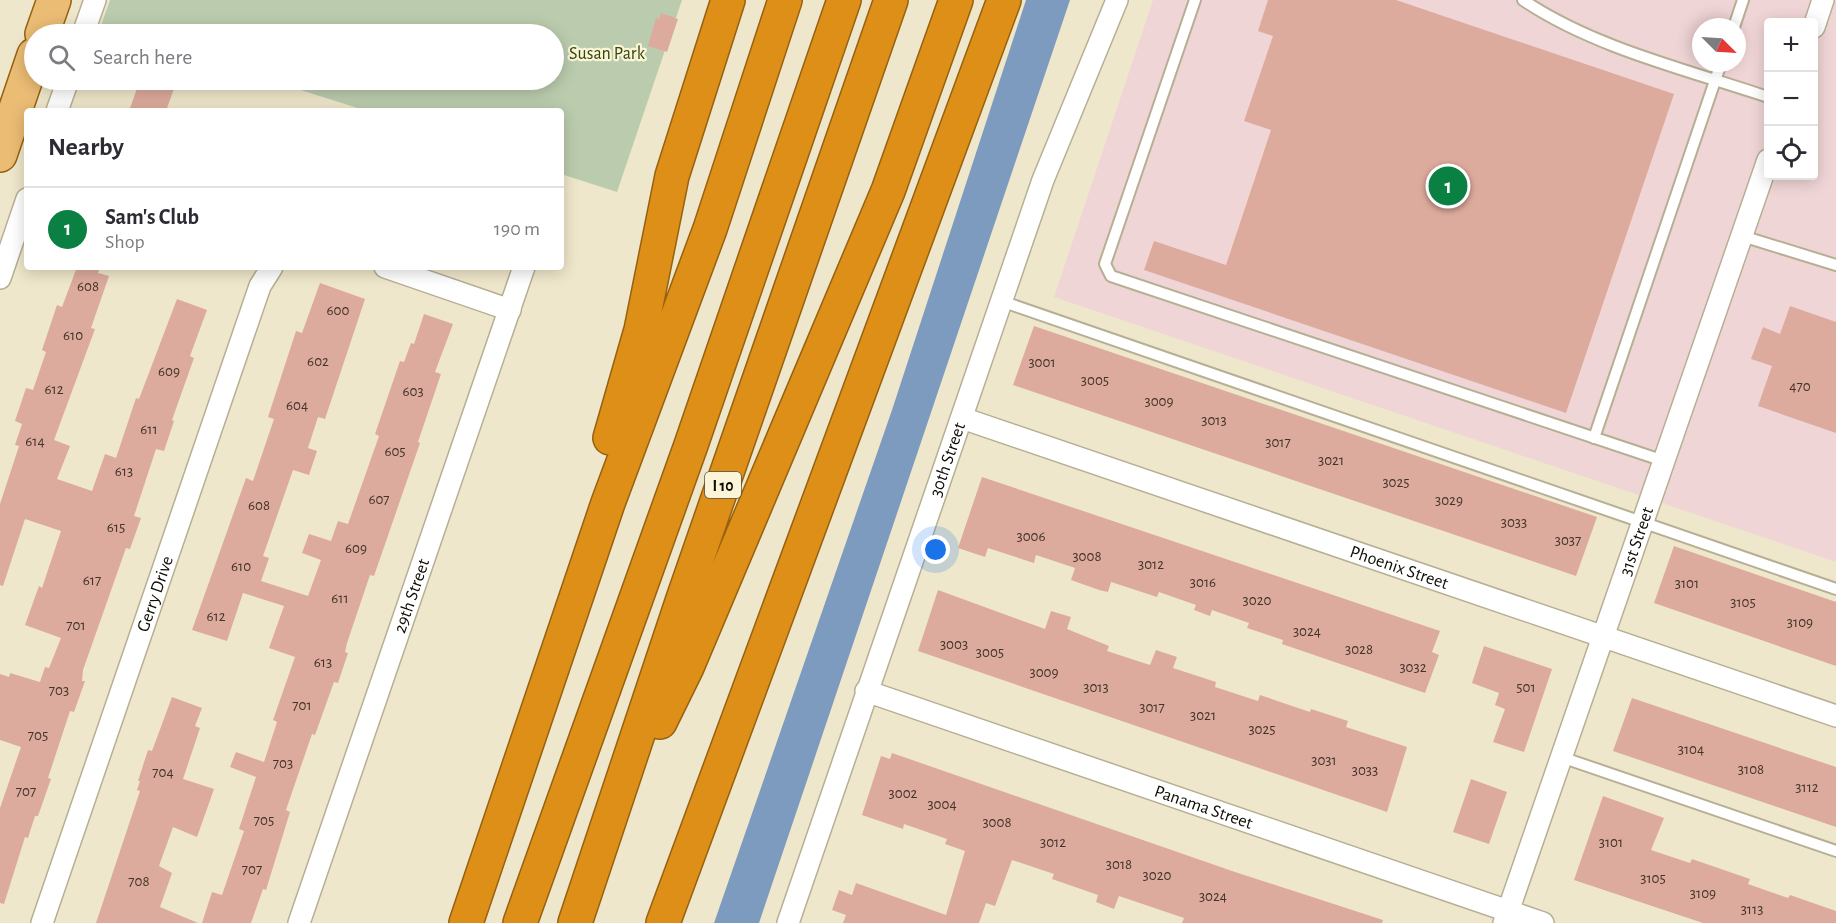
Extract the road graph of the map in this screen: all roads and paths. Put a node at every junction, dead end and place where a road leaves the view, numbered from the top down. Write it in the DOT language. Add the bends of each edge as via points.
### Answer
graph roads {
  1 [pos="54,0"];
  2 [pos="95,0"];
  3 [pos="728,0"];
  4 [pos="785,0"];
  5 [pos="844,0"];
  6 [pos="891,0"];
  7 [pos="956,0"];
  8 [pos="1004,0"];
  9 [pos="1117,0"];
  10 [pos="1195,0"];
  11 [pos="1523,0"];
  12 [pos="1743,0"];
  13 [pos="1822,0"];
  14 [pos="1737,18"];
  15 [pos="1817,18"];
  16 [pos="46,24"];
  17 [pos="87,24"];
  18 [pos="1718,72"];
  19 [pos="1715,80"];
  20 [pos="24,84"];
  21 [pos="64,90"];
  22 [pos="1764,97"];
  23 [pos="58,108"];
  24 [pos="0,155"];
  25 [pos="1764,172"];
  26 [pos="24,208"];
  27 [pos="1742,236"];
  28 [pos="1836,265"];
  29 [pos="270,270"];
  30 [pos="394,270"];
  31 [pos="523,270"];
  32 [pos="0,278"];
  33 [pos="1001,301"];
  34 [pos="510,310"];
  35 [pos="962,418"];
  36 [pos="1594,438"];
  37 [pos="1664,461"];
  38 [pos="608,503"];
  39 [pos="1642,524"];
  40 [pos="1836,589"];
  41 [pos="1602,637"];
  42 [pos="866,691"];
  43 [pos="1836,716"];
  44 [pos="1561,757"];
  45 [pos="609,822"];
  46 [pos="1836,851"];
  47 [pos="1506,917"];
  48 [pos="42,923"];
  49 [pos="299,923"];
  50 [pos="466,923"];
  51 [pos="520,923"];
  52 [pos="575,923"];
  53 [pos="663,923"];
  54 [pos="788,923"];
  55 [pos="1543,923"];
  1 -- 16 [label="main road"];
  2 -- 17 [label="street"];
  3 -- 38 [label="highway" via="672,176 641,330 605,458"];
  4 -- 38 [label="highway" via="710,229"];
  5 -- 51 [label="highway" via="691,445"];
  6 -- 45 [label="highway, I 10"];
  7 -- 45 [label="highway" via="888,191 687,667"];
  8 -- 53 [label="highway"];
  9 -- 33 [label="street, 30th Street" via="1042,180"];
  10 -- 36 [label="lane" via="1105,264 1111,276"];
  11 -- 19 [label="lane" via="1552,20"];
  12 -- 14 [label="lane"];
  13 -- 15 [label="street"];
  18 -- 19 [label="lane"];
  19 -- 22 [label="lane"];
  19 -- 36 [label="lane"];
  20 -- 24 [label="main road"];
  21 -- 23 [label="street"];
  25 -- 27 [label="street, 31st Street"];
  26 -- 32 [label="street"];
  27 -- 28 [label="lane"];
  27 -- 37 [label="street, 31st Street"];
  29 -- 48 [label="street, Gerry Drive" via="260,286"];
  30 -- 34 [label="street"];
  31 -- 34 [label="street, 29th Street"];
  33 -- 35 [label="street, 30th Street"];
  33 -- 39 [label="lane"];
  34 -- 49 [label="street, 29th Street"];
  35 -- 41 [label="street, Phoenix Street"];
  35 -- 42 [label="street, 30th Street"];
  36 -- 37 [label="lane"];
  37 -- 39 [label="street, 31st Street"];
  38 -- 50 [label="highway"];
  39 -- 40 [label="lane"];
  39 -- 41 [label="street, 31st Street"];
  41 -- 43 [label="street, Phoenix Street"];
  41 -- 44 [label="street, 31st Street"];
  42 -- 47 [label="street, Panama Street"];
  42 -- 54 [label="street, 30th Street"];
  44 -- 46 [label="lane"];
  44 -- 47 [label="street, 31st Street"];
  45 -- 52 [label="highway, I 10"];
  47 -- 55 [label="street, Panama Street"];
}
